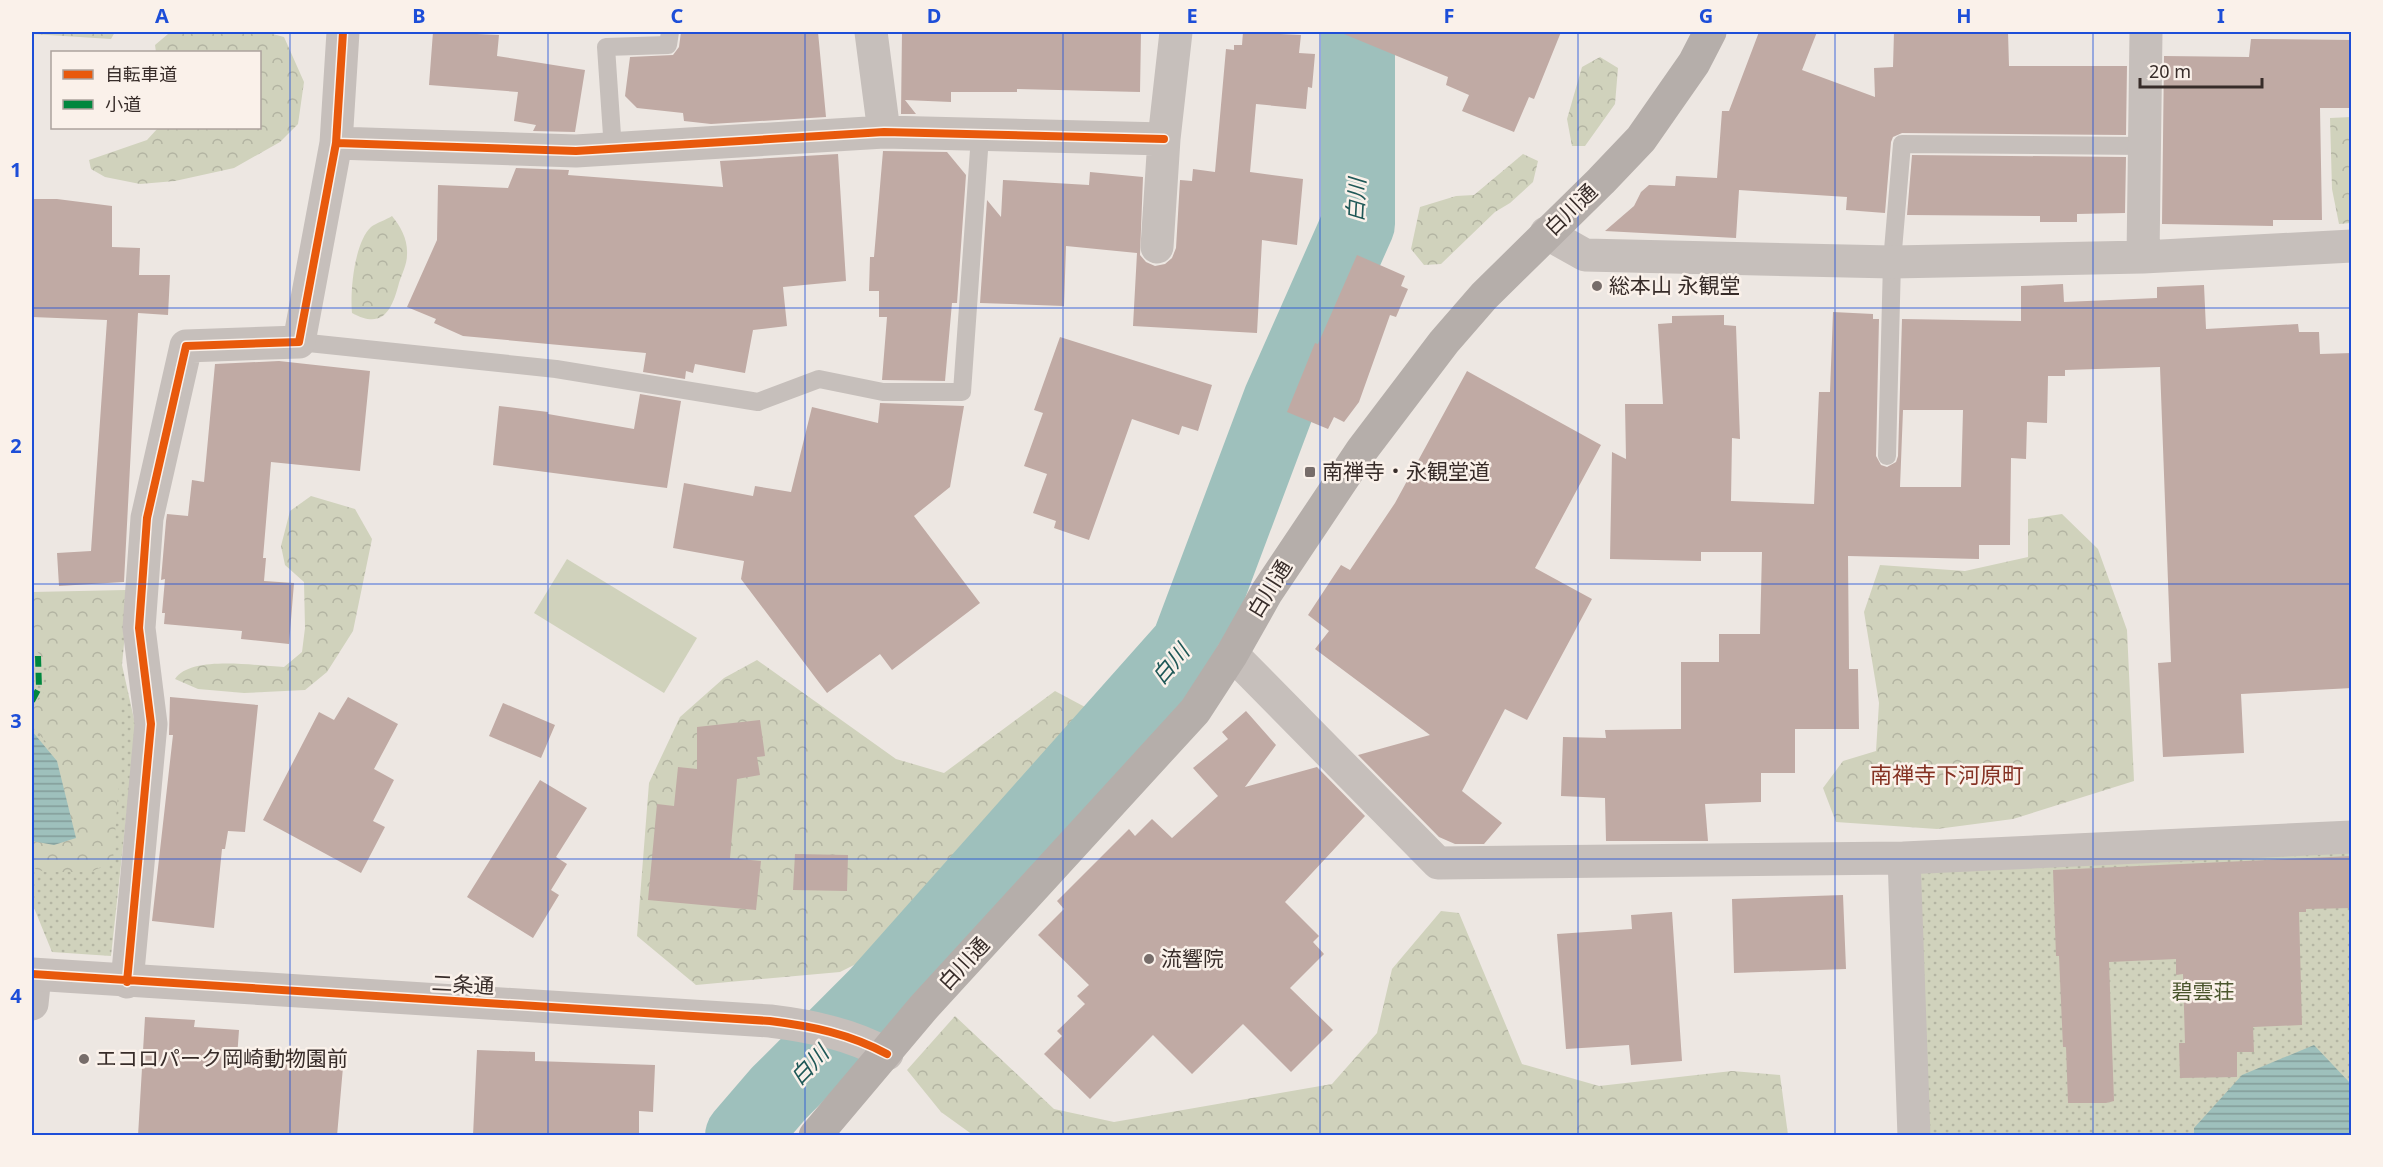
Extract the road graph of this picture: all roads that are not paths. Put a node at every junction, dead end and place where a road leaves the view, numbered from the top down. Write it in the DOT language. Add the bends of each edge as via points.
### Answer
graph roads {
  1 [pos="343,32"];
  2 [pos="670,32"];
  3 [pos="872,32"];
  4 [pos="1176,32"];
  5 [pos="1710,32"];
  6 [pos="2146,32"];
  7 [pos="884,132"];
  8 [pos="980,136"];
  9 [pos="1164,139"];
  10 [pos="336,143"];
  11 [pos="2145,146"];
  12 [pos="613,150"];
  13 [pos="1546,233"];
  14 [pos="2352,246"];
  15 [pos="1157,247"];
  16 [pos="2143,258"];
  17 [pos="1892,262"];
  18 [pos="299,342"];
  19 [pos="1887,456"];
  20 [pos="1232,654"];
  21 [pos="2352,837"];
  22 [pos="1904,858"];
  23 [pos="127,982"];
  24 [pos="33,984"];
  25 [pos="875,1048"];
  26 [pos="815,1136"];
  27 [pos="1914,1136"];
  1 -- 10 [label="street"];
  2 -- 12 [label="lane" via="668,45 606,47"];
  3 -- 7 [label="street"];
  4 -- 9 [label="street"];
  5 -- 13 [label="main road, 白川通" via="1694,63 1641,139"];
  6 -- 11 [label="street"];
  7 -- 8 [label="street"];
  7 -- 12 [label="street"];
  8 -- 9 [label="street"];
  8 -- 18 [label="lane" via="962,392 883,392 819,379 758,402 556,369"];
  9 -- 15 [label="street"];
  10 -- 12 [label="street"];
  10 -- 18 [label="street"];
  11 -- 16 [label="street"];
  11 -- 17 [label="lane" via="1902,144"];
  13 -- 17 [label="street" via="1585,255"];
  13 -- 20 [label="main road, 白川通" via="1444,342 1362,450 1267,592"];
  14 -- 16 [label="street"];
  16 -- 17 [label="street"];
  17 -- 19 [label="lane"];
  18 -- 23 [label="street" via="186,346 147,518 139,628 151,724"];
  20 -- 22 [label="street" via="1438,863"];
  20 -- 25 [label="main road, 白川通" via="1195,711 923,1008"];
  21 -- 22 [label="street"];
  22 -- 27 [label="street"];
  23 -- 24 [label="street, 二条通"];
  23 -- 25 [label="street, 二条通" via="770,1021 808,1026"];
  25 -- 26 [label="main road, 白川通"];
}
